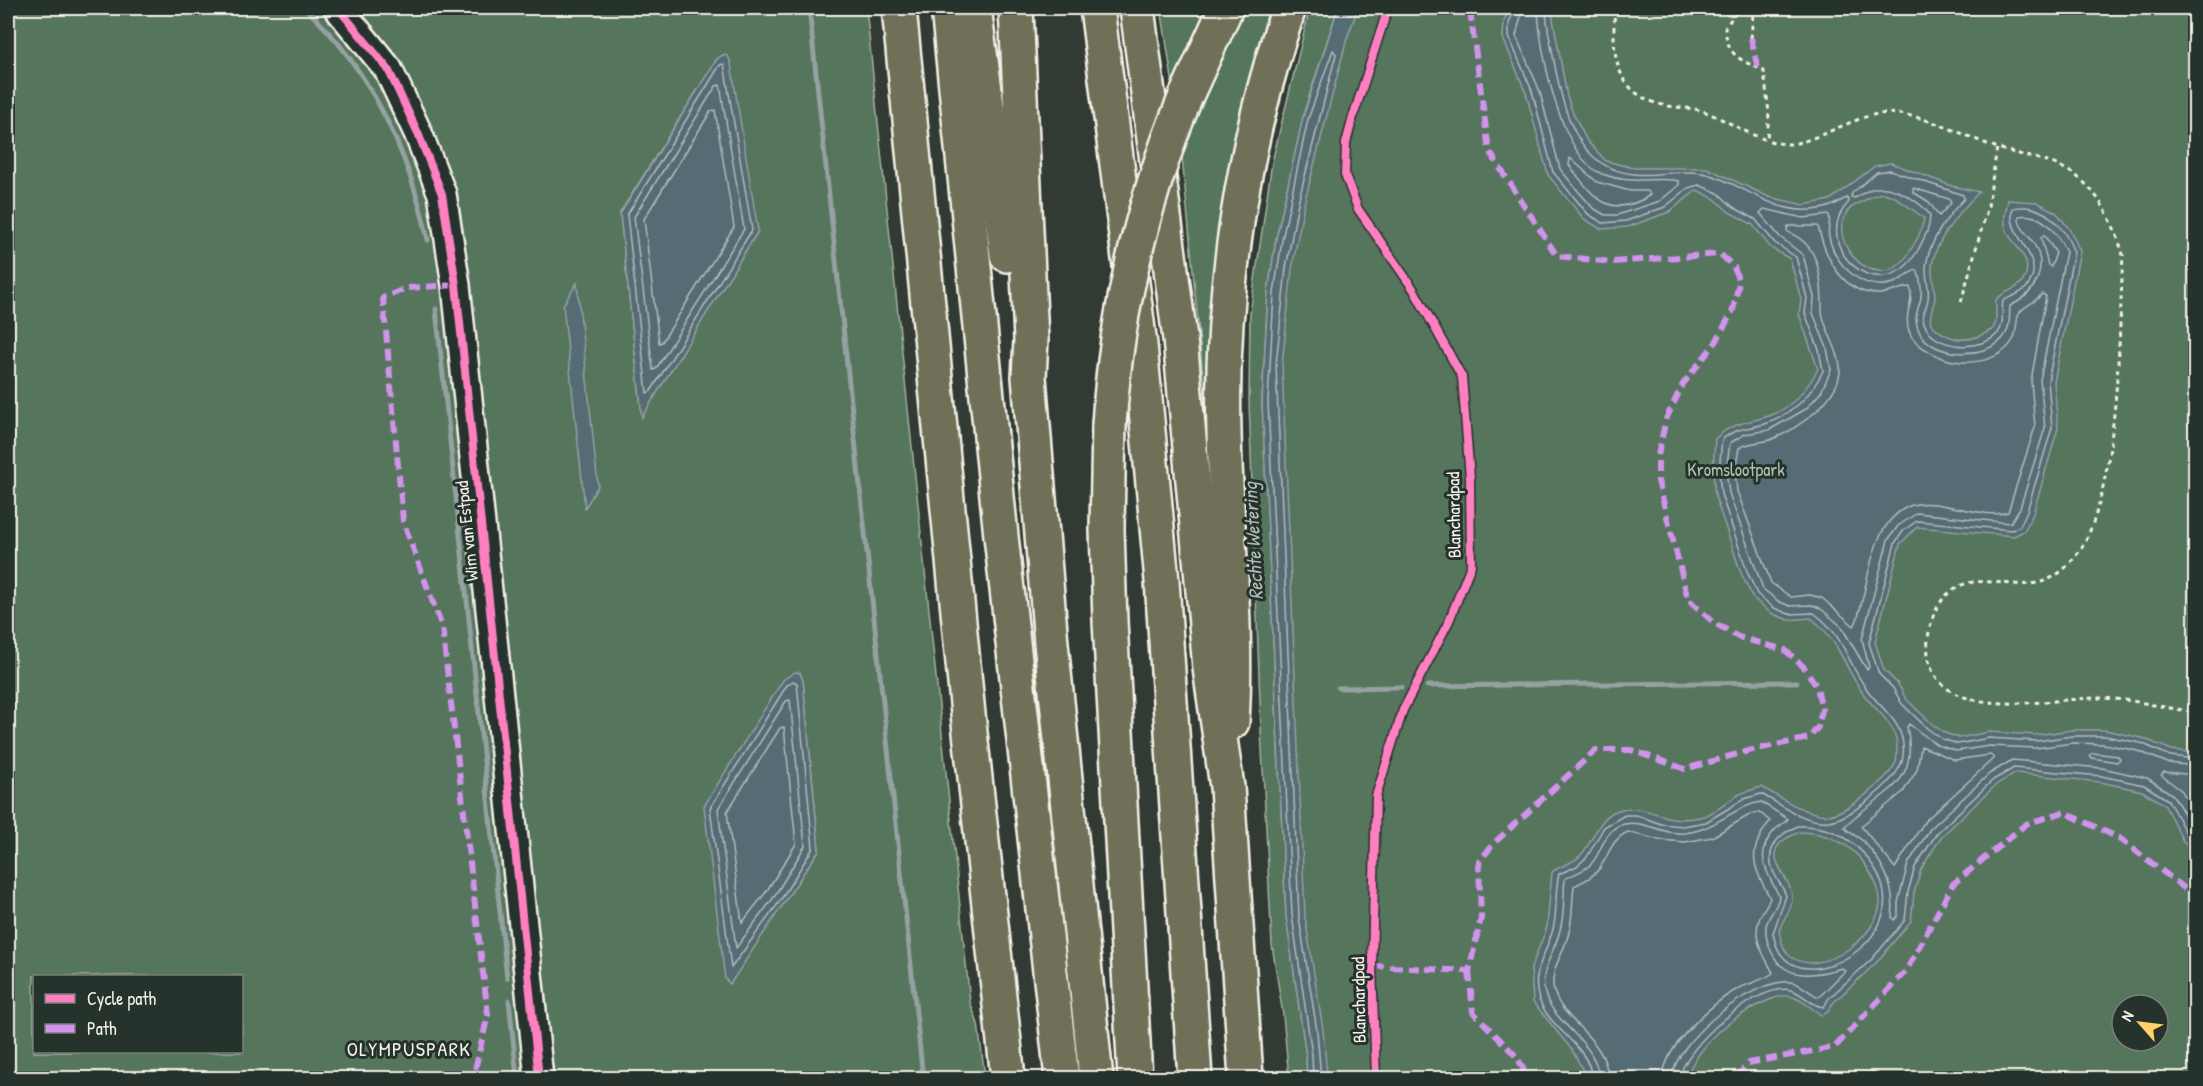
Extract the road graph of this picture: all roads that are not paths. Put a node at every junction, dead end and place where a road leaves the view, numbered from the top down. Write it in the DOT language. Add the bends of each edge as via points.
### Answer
graph roads {
  1 [pos="338,8"];
  2 [pos="898,8"];
  3 [pos="948,8"];
  4 [pos="974,8"];
  5 [pos="1016,8"];
  6 [pos="1097,8"];
  7 [pos="1137,8"];
  8 [pos="1226,8"];
  9 [pos="1289,8"];
  10 [pos="1029,377"];
  11 [pos="1227,787"];
  12 [pos="539,1078"];
  13 [pos="1008,1078"];
  14 [pos="1062,1078"];
  15 [pos="1096,1078"];
  16 [pos="1135,1078"];
  17 [pos="1195,1078"];
  18 [pos="1246,1078"];
  1 -- 12 [label="street, Wim van Estpad" via="388,69 441,194 457,297"];
  2 -- 13 [label="highway"];
  3 -- 14 [label="highway" via="1001,536"];
  4 -- 10 [label="highway" via="1017,341"];
  5 -- 10 [label="highway" via="1031,340"];
  6 -- 17 [label="highway" via="1140,345 1160,558"];
  7 -- 11 [label="highway" via="1180,339 1210,668"];
  8 -- 16 [label="highway, bridge" via="1164,152 1139,236 1120,326 1109,426 1110,621"];
  9 -- 11 [label="highway" via="1259,109 1237,219 1227,321 1224,430 1235,668"];
  10 -- 15 [label="highway" via="1051,643"];
  11 -- 18 [label="highway"];
}
